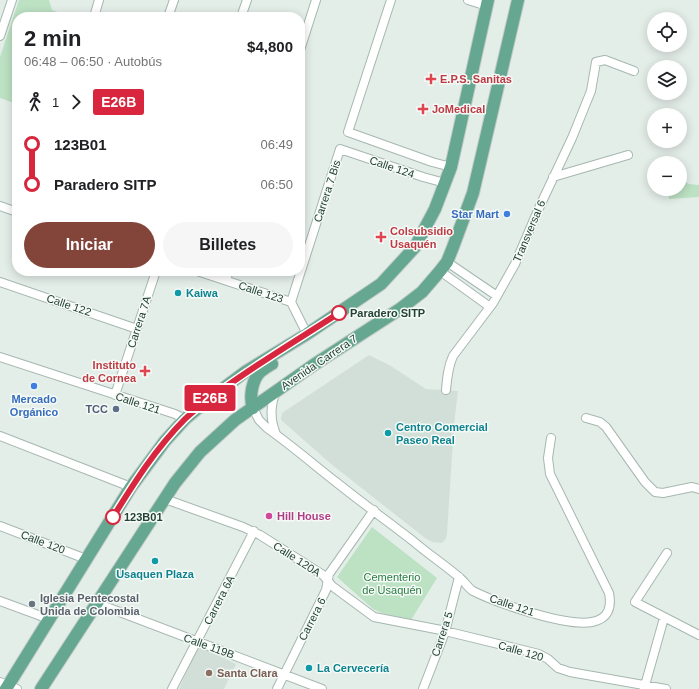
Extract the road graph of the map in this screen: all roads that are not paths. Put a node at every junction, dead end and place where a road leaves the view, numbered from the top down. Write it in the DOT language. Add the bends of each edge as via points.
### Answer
graph roads {
  1 [pos="12,0"];
  2 [pos="99,0"];
  3 [pos="174,0"];
  4 [pos="247,0"];
  5 [pos="316,0"];
  6 [pos="391,0"];
  7 [pos="468,0"];
  8 [pos="518,0"];
  9 [pos="488,3"];
  10 [pos="95,12"];
  11 [pos="170,12"];
  12 [pos="243,12"];
  13 [pos="1,27"];
  14 [pos="305,34"];
  15 [pos="0,36"];
  16 [pos="634,71"];
  17 [pos="340,149"];
  18 [pos="628,155"];
  19 [pos="451,166"];
  20 [pos="553,177"];
  21 [pos="445,183"];
  22 [pos="0,206"];
  23 [pos="12,210"];
  24 [pos="305,258"];
  25 [pos="443,267"];
  26 [pos="154,276"];
  27 [pos="213,276"];
  28 [pos="227,276"];
  29 [pos="299,276"];
  30 [pos="226,280"];
  31 [pos="0,282"];
  32 [pos="497,296"];
  33 [pos="291,302"];
  34 [pos="490,306"];
  35 [pos="330,319"];
  36 [pos="137,329"];
  37 [pos="307,334"];
  38 [pos="0,357"];
  39 [pos="446,390"];
  40 [pos="276,391"];
  41 [pos="115,395"];
  42 [pos="253,408"];
  43 [pos="586,418"];
  44 [pos="185,419"];
  45 [pos="277,435"];
  46 [pos="0,436"];
  47 [pos="551,438"];
  48 [pos="131,487"];
  49 [pos="699,489"];
  50 [pos="165,498"];
  51 [pos="374,510"];
  52 [pos="0,526"];
  53 [pos="254,531"];
  54 [pos="667,554"];
  55 [pos="86,558"];
  56 [pos="459,577"];
  57 [pos="328,582"];
  58 [pos="0,601"];
  59 [pos="96,604"];
  60 [pos="664,618"];
  61 [pos="49,619"];
  62 [pos="445,632"];
  63 [pos="699,635"];
  64 [pos="197,641"];
  65 [pos="284,674"];
  66 [pos="8,686"];
  67 [pos="644,687"];
  68 [pos="41,689"];
  69 [pos="172,689"];
  70 [pos="277,689"];
  71 [pos="322,689"];
  72 [pos="423,689"];
  73 [pos="666,689"];
  1 -- 13 [label="street"];
  2 -- 10 [label="street"];
  3 -- 11 [label="street"];
  4 -- 12 [label="street"];
  5 -- 14 [label="street"];
  6 -- 19 [label="street, Calle 124" via="348,132 432,162"];
  7 -- 9 [label="street"];
  8 -- 25 [label="main road, Avenida Carrera 7" via="473,193"];
  9 -- 19 [label="main road"];
  13 -- 15 [label="street"];
  16 -- 20 [label="street, Transversal 6" via="606,60 596,62 591,91"];
  17 -- 21 [label="street, Calle 124"];
  17 -- 24 [label="street, Carrera 7 Bis"];
  18 -- 20 [label="street"];
  19 -- 21 [label="main road"];
  20 -- 32 [label="street, Transversal 6" via="515,264"];
  21 -- 35 [label="main road" via="415,247 381,284"];
  22 -- 23 [label="street"];
  25 -- 32 [label="street"];
  25 -- 34 [label="street"];
  25 -- 40 [label="main road, Avenida Carrera 7" via="422,292 400,309"];
  26 -- 36 [label="street, Carrera 7A"];
  27 -- 30 [label="street, Calle 123"];
  28 -- 30 [label="street"];
  29 -- 33 [label="street, Carrera 7 Bis"];
  30 -- 33 [label="street, Calle 123"];
  31 -- 36 [label="street, Calle 122"];
  32 -- 34 [label="street, Transversal 6"];
  33 -- 37 [label="street, Calle 123"];
  34 -- 39 [label="street, Transversal 6" via="453,356"];
  35 -- 37 [label="main road"];
  35 -- 42 [label="main road" via="302,343 260,372 252,393"];
  36 -- 41 [label="street, Carrera 7A"];
  37 -- 44 [label="main road" via="245,372"];
  38 -- 41 [label="street, Calle 121"];
  40 -- 42 [label="main road, Avenida Carrera 7"];
  40 -- 45 [label="street" via="271,418"];
  41 -- 44 [label="street, Calle 121"];
  42 -- 45 [label="street, Calle 121" via="259,420"];
  42 -- 50 [label="main road, Avenida Carrera 7" via="235,420 200,452"];
  43 -- 49 [label="street" via="600,422 606,427 645,482 656,492 692,487"];
  44 -- 48 [label="main road"];
  45 -- 51 [label="street, Calle 121"];
  46 -- 48 [label="street"];
  47 -- 56 [label="street, Calle 121" via="548,458 550,474 609,593 610,610 606,616 598,620 586,623 571,622 499,603 472,590"];
  48 -- 55 [label="main road"];
  50 -- 53 [label="street, Calle 120A"];
  50 -- 59 [label="main road, Avenida Carrera 7"];
  51 -- 56 [label="street, Calle 121"];
  51 -- 57 [label="street, Carrera 6" via="329,574"];
  52 -- 55 [label="street, Calle 120"];
  53 -- 57 [label="street, Calle 120A" via="323,575"];
  53 -- 64 [label="street, Carrera 6A"];
  54 -- 60 [label="street" via="635,602"];
  55 -- 61 [label="main road"];
  56 -- 62 [label="street, Carrera 5"];
  57 -- 62 [label="street, Calle 120A" via="374,617"];
  57 -- 65 [label="street, Carrera 6"];
  58 -- 61 [label="street"];
  59 -- 64 [label="street, Calle 119B"];
  59 -- 68 [label="main road, Avenida Carrera 7"];
  60 -- 63 [label="street"];
  60 -- 67 [label="street"];
  61 -- 66 [label="main road"];
  62 -- 67 [label="street, Calle 120" via="539,654 558,668 570,672"];
  62 -- 72 [label="street, Carrera 5"];
  64 -- 65 [label="street, Calle 119B"];
  64 -- 69 [label="street, Carrera 6A"];
  65 -- 70 [label="street, Carrera 6"];
  65 -- 71 [label="street, Calle 119B"];
  67 -- 73 [label="street, Calle 120"];
}
